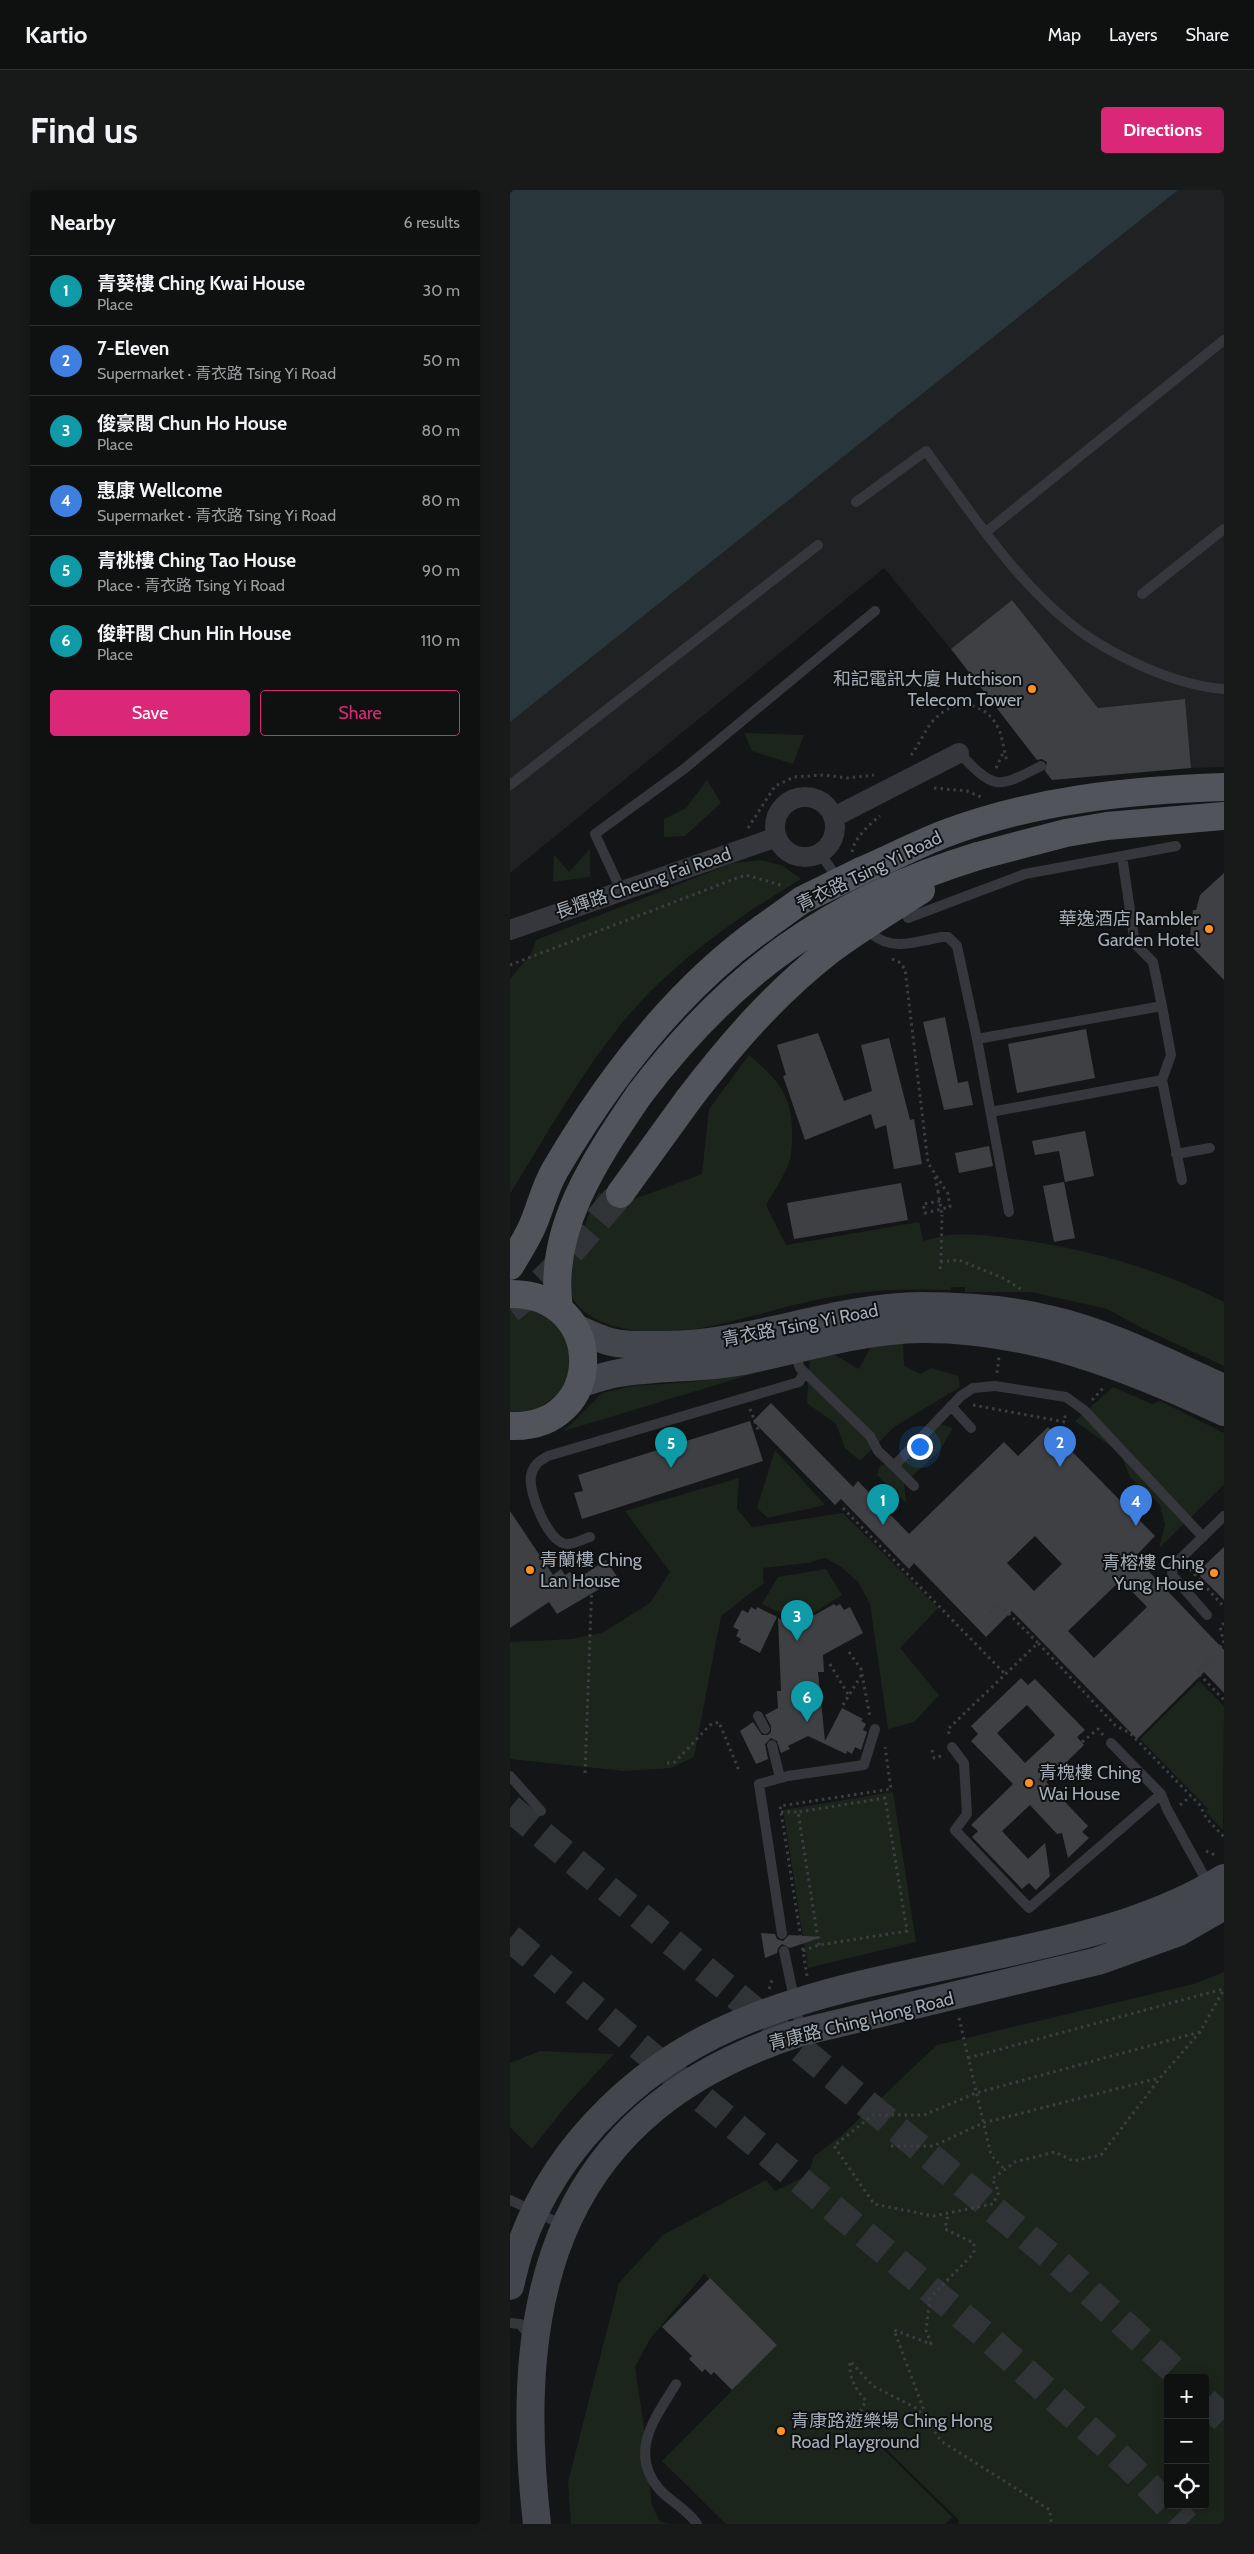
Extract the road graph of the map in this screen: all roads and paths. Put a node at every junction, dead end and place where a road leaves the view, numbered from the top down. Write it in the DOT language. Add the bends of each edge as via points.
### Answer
graph roads {
  1 [pos="1224,340"];
  2 [pos="856,502"];
  3 [pos="1224,529"];
  4 [pos="986,532"];
  5 [pos="818,545"];
  6 [pos="1142,594"];
  7 [pos="875,611"];
  8 [pos="1224,689"];
  9 [pos="959,753"];
  10 [pos="907,761"];
  11 [pos="1007,763"];
  12 [pos="1041,766"];
  13 [pos="881,774"];
  14 [pos="510,785"];
  15 [pos="1224,786"];
  16 [pos="1224,816"];
  17 [pos="834,817"];
  18 [pos="743,832"];
  19 [pos="777,836"];
  20 [pos="1176,846"];
  21 [pos="978,856"];
  22 [pos="1122,856"];
  23 [pos="621,890"];
  24 [pos="908,918"];
  25 [pos="510,930"];
  26 [pos="872,934"];
  27 [pos="1162,1006"];
  28 [pos="978,1039"];
  29 [pos="1162,1080"];
  30 [pos="991,1112"];
  31 [pos="1210,1148"];
  32 [pos="1176,1154"];
  33 [pos="935,1175"];
  34 [pos="1182,1180"];
  35 [pos="620,1194"];
  36 [pos="543,1196"];
  37 [pos="940,1200"];
  38 [pos="937,1211"];
  39 [pos="1009,1212"];
  40 [pos="510,1226"];
  41 [pos="942,1262"];
  42 [pos="510,1266"];
  43 [pos="940,1269"];
  44 [pos="1024,1291"];
  45 [pos="510,1294"];
  46 [pos="567,1318"];
  47 [pos="798,1360"];
  48 [pos="1111,1379"];
  49 [pos="579,1384"];
  50 [pos="1224,1388"];
  51 [pos="1066,1397"];
  52 [pos="746,1398"];
  53 [pos="953,1404"];
  54 [pos="1084,1410"];
  55 [pos="1224,1412"];
  56 [pos="510,1426"];
  57 [pos="971,1428"];
  58 [pos="759,1432"];
  59 [pos="894,1466"];
  60 [pos="914,1486"];
  61 [pos="843,1508"];
  62 [pos="1224,1516"];
  63 [pos="590,1537"];
  64 [pos="1203,1537"];
  65 [pos="1197,1564"];
  66 [pos="592,1580"];
  67 [pos="1224,1607"];
  68 [pos="990,1613"];
  69 [pos="1207,1615"];
  70 [pos="1224,1623"];
  71 [pos="1038,1643"];
  72 [pos="849,1652"];
  73 [pos="830,1664"];
  74 [pos="862,1674"];
  75 [pos="1006,1675"];
  76 [pos="849,1696"];
  77 [pos="1224,1700"];
  78 [pos="844,1705"];
  79 [pos="758,1716"];
  80 [pos="875,1728"];
  81 [pos="765,1729"];
  82 [pos="1108,1740"];
  83 [pos="1082,1742"];
  84 [pos="772,1745"];
  85 [pos="952,1747"];
  86 [pos="940,1749"];
  87 [pos="932,1750"];
  88 [pos="941,1756"];
  89 [pos="668,1763"];
  90 [pos="585,1773"];
  91 [pos="740,1773"];
  92 [pos="510,1776"];
  93 [pos="780,1778"];
  94 [pos="884,1790"];
  95 [pos="1161,1794"];
  96 [pos="885,1798"];
  97 [pos="541,1811"];
  98 [pos="781,1812"];
  99 [pos="798,1812"];
  100 [pos="1224,1837"];
  101 [pos="1219,1890"];
  102 [pos="782,1934"];
  103 [pos="819,1945"];
  104 [pos="784,1950"];
  105 [pos="803,1951"];
  106 [pos="807,1976"];
  107 [pos="772,1980"];
  108 [pos="769,1989"];
  109 [pos="795,2004"];
  110 [pos="959,2018"];
  111 [pos="802,2032"];
  112 [pos="1200,2032"];
  113 [pos="968,2058"];
  114 [pos="1160,2078"];
  115 [pos="976,2094"];
  116 [pos="983,2123"];
  117 [pos="891,2146"];
  118 [pos="1005,2170"];
  119 [pos="510,2200"];
  120 [pos="535,2212"];
  121 [pos="948,2214"];
  122 [pos="561,2224"];
  123 [pos="510,2286"];
  124 [pos="520,2330"];
  125 [pos="676,2384"];
  126 [pos="857,2417"];
  127 [pos="930,2426"];
  128 [pos="537,2524"];
  129 [pos="697,2524"];
  130 [pos="1051,2524"];
  1 -- 4 [label="lane"];
  2 -- 4 [label="lane" via="926,451"];
  3 -- 6 [label="lane"];
  4 -- 8 [label="lane" via="1031,586 1066,620 1117,655 1170,678"];
  5 -- 14 [label="lane"];
  7 -- 23 [label="lane" via="684,768 595,834"];
  9 -- 12 [label="lane" via="982,777 995,783 1007,783"];
  9 -- 17 [label="street"];
  10 -- 11 [label="path" via="932,722 946,710 961,704 977,707 991,717 1000,732"];
  13 -- 18 [label="path" via="847,778 823,775 794,777 775,786"];
  15 -- 36 [label="main road, 青衣路 Tsing Yi Road, bridge" via="1137,792 1031,808 944,834 835,883 783,913 726,957 669,1012 615,1078 573,1140"];
  16 -- 21 [label="main road, 青衣路 Tsing Yi Road" via="1107,826 1058,834"];
  17 -- 19 [label="street" via="821,801 811,797 790,800 777,816"];
  17 -- 19 [label="street" via="835,831 826,861 790,853"];
  19 -- 23 [label="street, 長輝路 Cheung Fai Road"];
  20 -- 22 [label="lane"];
  21 -- 35 [label="main road, bridge" via="863,926 817,961 749,1024 688,1100"];
  21 -- 46 [label="main road, 青衣路 Tsing Yi Road, bridge" via="883,891 827,920 748,975 669,1056 601,1154 566,1227 557,1260 555,1284"];
  22 -- 24 [label="lane" via="1025,874"];
  22 -- 27 [label="lane" via="1136,944 1152,962"];
  23 -- 25 [label="street, 長輝路 Cheung Fai Road"];
  26 -- 28 [label="lane" via="888,944 899,945 942,937 953,941 960,953"];
  27 -- 28 [label="lane"];
  27 -- 29 [label="lane" via="1171,1055"];
  28 -- 30 [label="lane"];
  29 -- 30 [label="lane"];
  29 -- 32 [label="lane"];
  30 -- 39 [label="lane"];
  31 -- 32 [label="lane"];
  32 -- 34 [label="lane"];
  33 -- 37 [label="path, bridge"];
  36 -- 40 [label="main road"];
  36 -- 42 [label="main road, 青衣路 Tsing Yi Road" via="531,1229"];
  37 -- 38 [label="path" via="923,1204 925,1213"];
  37 -- 41 [label="path, bridge"];
  41 -- 43 [label="path"];
  41 -- 44 [label="path" via="959,1260 1005,1278"];
  45 -- 46 [label="main road" via="544,1299"];
  46 -- 49 [label="main road" via="584,1357"];
  46 -- 50 [label="main road, 青衣路 Tsing Yi Road" via="610,1342 669,1346 738,1338 859,1312 920,1306 974,1308 1049,1319 1095,1333"];
  47 -- 49 [label="main road, 青衣路 Tsing Yi Road" via="619,1373"];
  47 -- 52 [label="lane" via="799,1382"];
  47 -- 55 [label="main road, 青衣路 Tsing Yi Road" via="864,1335 921,1329 1014,1337 1105,1361"];
  47 -- 59 [label="lane"];
  48 -- 54 [label="path"];
  49 -- 56 [label="main road" via="567,1405 558,1413 534,1424"];
  51 -- 53 [label="lane" via="980,1386"];
  51 -- 53 [label="path" via="1065,1422"];
  51 -- 54 [label="lane"];
  52 -- 58 [label="path"];
  52 -- 63 [label="lane" via="548,1456 536,1464 531,1486 548,1533 568,1544"];
  53 -- 57 [label="lane"];
  53 -- 59 [label="lane"];
  54 -- 64 [label="lane"];
  59 -- 60 [label="lane"];
  61 -- 75 [label="path"];
  62 -- 64 [label="lane"];
  64 -- 69 [label="lane" via="1173,1566 1172,1575"];
  65 -- 67 [label="path" via="1190,1570"];
  66 -- 90 [label="path"];
  68 -- 71 [label="path" via="999,1604"];
  70 -- 77 [label="path" via="1220,1627 1224,1644 1197,1672"];
  71 -- 75 [label="path"];
  71 -- 100 [label="path" via="1115,1725 1130,1733 1199,1804 1207,1820"];
  72 -- 74 [label="path"];
  73 -- 76 [label="path"];
  74 -- 76 [label="path"];
  74 -- 80 [label="path" via="871,1726"];
  75 -- 85 [label="path" via="948,1730"];
  76 -- 78 [label="path"];
  79 -- 81 [label="lane"];
  80 -- 93 [label="lane" via="864,1765"];
  80 -- 94 [label="path" via="882,1731 891,1789"];
  82 -- 83 [label="path" via="1098,1729"];
  82 -- 95 [label="lane"];
  84 -- 93 [label="lane"];
  85 -- 88 [label="path"];
  85 -- 95 [label="lane" via="964,1763 967,1814 955,1830 1028,1908"];
  86 -- 88 [label="path"];
  87 -- 88 [label="path" via="934,1758"];
  89 -- 91 [label="path" via="675,1762 710,1725 719,1722"];
  92 -- 97 [label="lane"];
  93 -- 102 [label="lane" via="759,1784"];
  94 -- 96 [label="path"];
  94 -- 98 [label="path" via="780,1806"];
  95 -- 101 [label="lane" via="1167,1809"];
  96 -- 99 [label="path"];
  96 -- 103 [label="path" via="907,1931"];
  98 -- 99 [label="path"];
  98 -- 105 [label="path"];
  99 -- 103 [label="path"];
  101 -- 109 [label="main road, 青康路 Ching Hong Road" via="1110,1929"];
  101 -- 111 [label="main road, 青康路 Ching Hong Road" via="1179,1932 1098,1960"];
  103 -- 105 [label="path"];
  104 -- 109 [label="lane"];
  105 -- 106 [label="path"];
  107 -- 108 [label="path"];
  109 -- 111 [label="lane"];
  109 -- 120 [label="main road, 青康路 Ching Hong Road" via="721,2031 650,2074 584,2136"];
  110 -- 113 [label="path"];
  111 -- 122 [label="main road, 青康路 Ching Hong Road" via="742,2054 672,2092 615,2143 588,2177"];
  112 -- 113 [label="path" via="1224,1989"];
  112 -- 114 [label="path"];
  112 -- 115 [label="path"];
  113 -- 115 [label="path"];
  114 -- 116 [label="path"];
  114 -- 118 [label="path" via="1100,2155 1073,2161 1056,2152 1016,2162"];
  115 -- 116 [label="path"];
  115 -- 121 [label="path" via="924,2115 873,2115 834,2146 874,2204 933,2216"];
  116 -- 117 [label="path" via="933,2146"];
  116 -- 118 [label="path" via="991,2155"];
  118 -- 121 [label="path" via="992,2179 999,2192 993,2204"];
  119 -- 120 [label="lane"];
  120 -- 122 [label="lane"];
  120 -- 123 [label="main road, 青康路 Ching Hong Road" via="520,2248"];
  121 -- 127 [label="path" via="945,2229 974,2243 974,2253 930,2298 926,2330 931,2344 894,2330"];
  122 -- 124 [label="main road, 青康路 Ching Hong Road"];
  124 -- 128 [label="main road, 青康路 Ching Hong Road"];
  125 -- 129 [label="lane" via="648,2431 644,2451 659,2489"];
  126 -- 127 [label="path" via="866,2401 849,2375 850,2361 873,2386 918,2409"];
  127 -- 130 [label="path" via="941,2441 1050,2510"];
}
